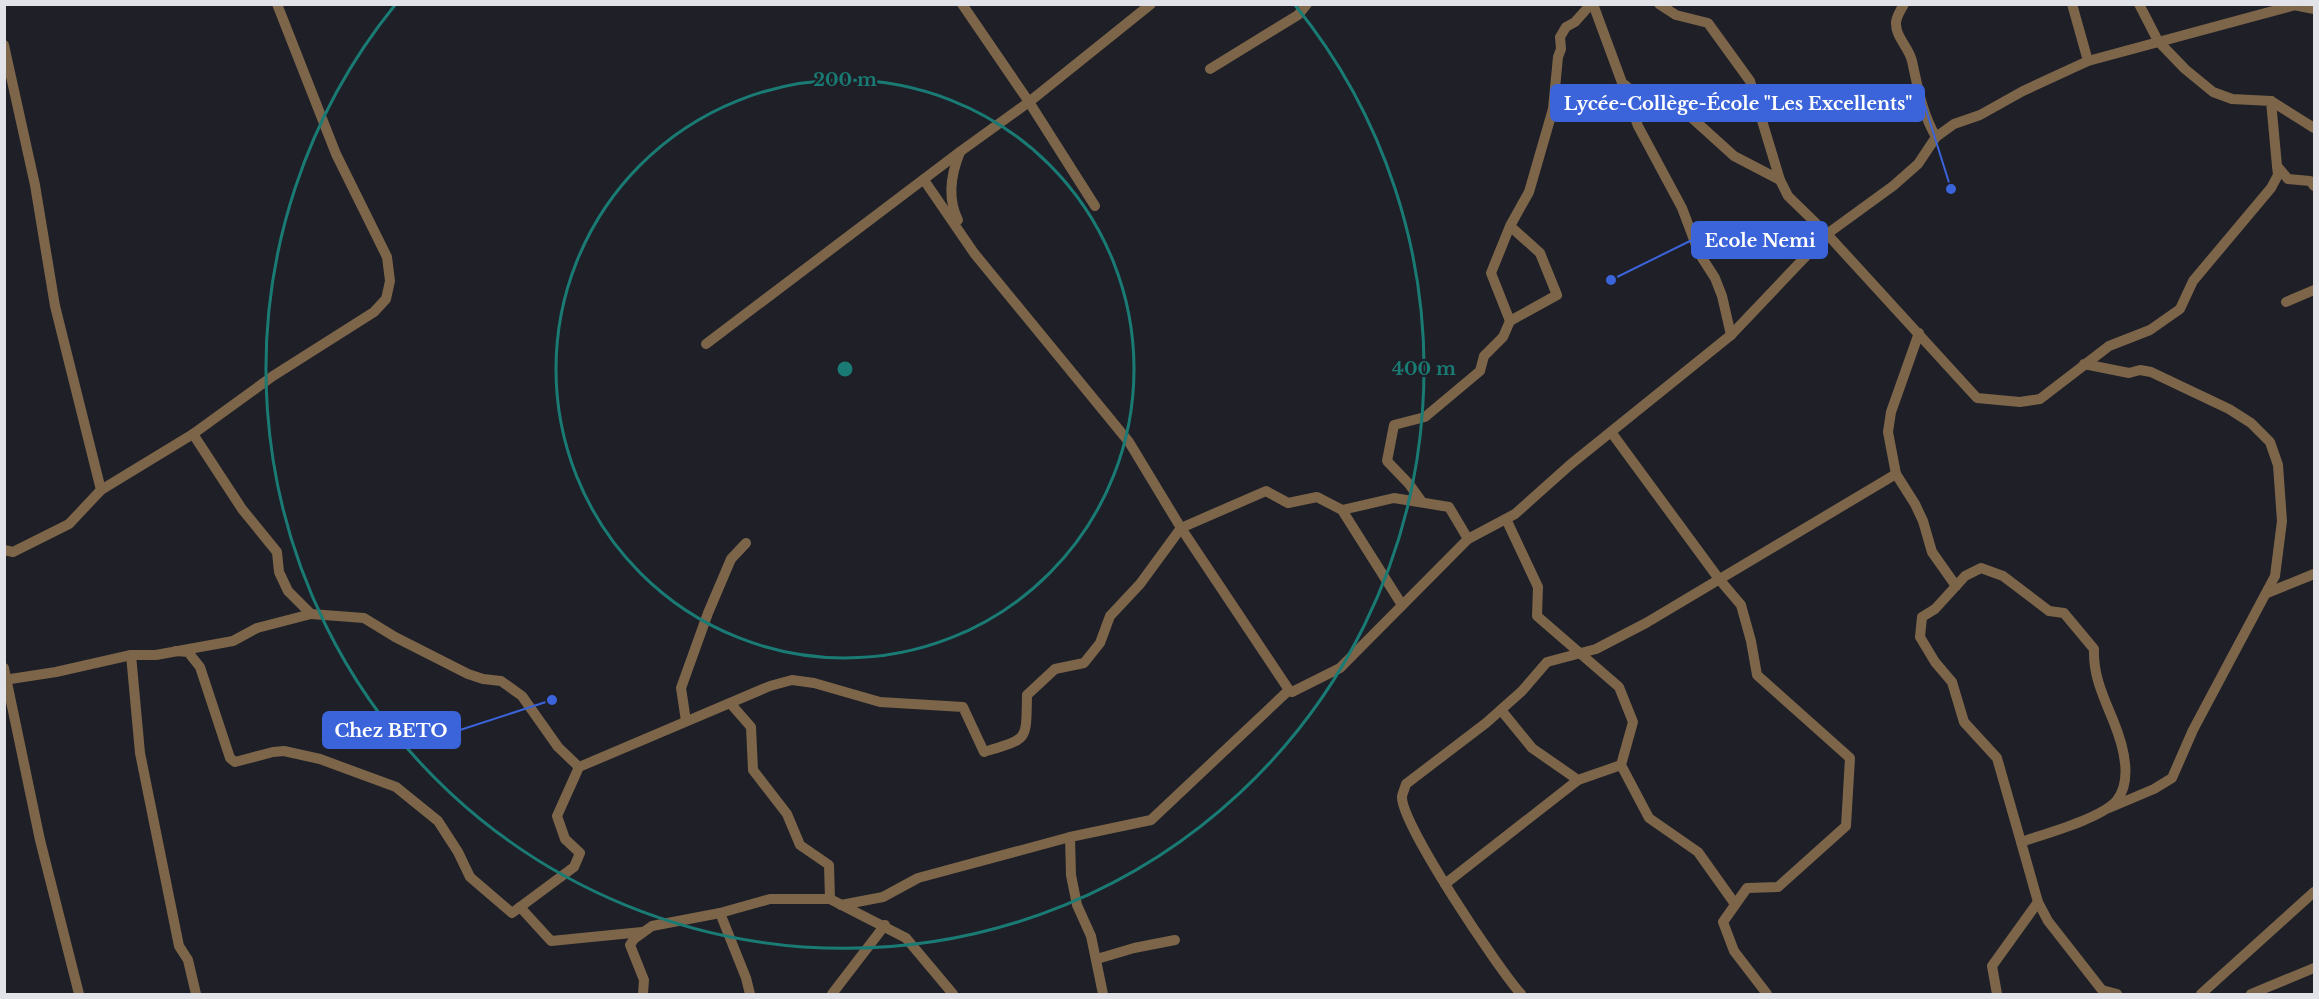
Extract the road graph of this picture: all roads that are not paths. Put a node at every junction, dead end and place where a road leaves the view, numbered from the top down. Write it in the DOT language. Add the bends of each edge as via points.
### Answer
graph roads {
  1 [pos="278,4"];
  2 [pos="962,4"];
  3 [pos="1151,4"];
  4 [pos="1307,4"];
  5 [pos="1592,4"];
  6 [pos="1659,4"];
  7 [pos="1904,4"];
  8 [pos="2072,4"];
  9 [pos="2139,4"];
  10 [pos="2296,5"];
  11 [pos="2314,9"];
  12 [pos="2158,41"];
  13 [pos="4,45"];
  14 [pos="2088,61"];
  15 [pos="1210,69"];
  16 [pos="1622,82"];
  17 [pos="2271,101"];
  18 [pos="1029,102"];
  19 [pos="2314,128"];
  20 [pos="1935,137"];
  21 [pos="961,151"];
  22 [pos="2277,166"];
  23 [pos="924,180"];
  24 [pos="1780,180"];
  25 [pos="2314,186"];
  26 [pos="1095,206"];
  27 [pos="1509,226"];
  28 [pos="1827,234"];
  29 [pos="974,253"];
  30 [pos="2314,290"];
  31 [pos="2286,302"];
  32 [pos="1510,321"];
  33 [pos="1919,333"];
  34 [pos="1731,335"];
  35 [pos="706,344"];
  36 [pos="2084,364"];
  37 [pos="1611,432"];
  38 [pos="193,434"];
  39 [pos="1896,474"];
  40 [pos="101,490"];
  41 [pos="1422,502"];
  42 [pos="1342,510"];
  43 [pos="1506,519"];
  44 [pos="1181,528"];
  45 [pos="1467,539"];
  46 [pos="746,543"];
  47 [pos="4,550"];
  48 [pos="2314,574"];
  49 [pos="1719,579"];
  50 [pos="1956,586"];
  51 [pos="2267,593"];
  52 [pos="1402,605"];
  53 [pos="311,614"];
  54 [pos="176,651"];
  55 [pos="1579,653"];
  56 [pos="132,656"];
  57 [pos="6,676"];
  58 [pos="1289,690"];
  59 [pos="730,703"];
  60 [pos="1501,710"];
  61 [pos="686,721"];
  62 [pos="1621,765"];
  63 [pos="579,767"];
  64 [pos="1578,780"];
  65 [pos="2109,808"];
  66 [pos="1070,837"];
  67 [pos="2021,842"];
  68 [pos="1445,884"];
  69 [pos="2314,892"];
  70 [pos="830,899"];
  71 [pos="2038,902"];
  72 [pos="1736,904"];
  73 [pos="841,905"];
  74 [pos="520,907"];
  75 [pos="720,914"];
  76 [pos="885,926"];
  77 [pos="644,932"];
  78 [pos="1174,940"];
  79 [pos="1096,959"];
  80 [pos="2314,968"];
  81 [pos="79,994"];
  82 [pos="196,994"];
  83 [pos="643,994"];
  84 [pos="750,994"];
  85 [pos="832,994"];
  86 [pos="953,994"];
  87 [pos="1102,994"];
  88 [pos="1521,994"];
  89 [pos="1767,994"];
  90 [pos="1996,994"];
  91 [pos="2117,994"];
  92 [pos="2201,994"];
  93 [pos="2251,994"];
  1 -- 38 [label="street" via="336,154 387,257 390,281 386,299 374,312 273,376"];
  2 -- 18 [label="street"];
  3 -- 18 [label="street"];
  4 -- 15 [label="street" via="1298,15"];
  5 -- 16 [label="street"];
  5 -- 27 [label="street" via="1560,37 1553,109 1529,192"];
  6 -- 24 [label="street" via="1676,15 1708,23 1750,81"];
  7 -- 20 [label="street" via="1896,22 1898,33 1911,58 1926,120"];
  8 -- 14 [label="street"];
  9 -- 12 [label="street"];
  10 -- 11 [label="street"];
  10 -- 12 [label="street"];
  12 -- 14 [label="street"];
  12 -- 17 [label="street" via="2213,92 2232,99"];
  13 -- 40 [label="street" via="35,185 55,306"];
  14 -- 20 [label="street" via="1954,124"];
  16 -- 24 [label="street" via="1643,101 1670,103 1682,109 1734,156"];
  16 -- 34 [label="street" via="1638,126 1715,278"];
  17 -- 19 [label="street"];
  17 -- 22 [label="street"];
  18 -- 21 [label="street"];
  18 -- 26 [label="street"];
  20 -- 28 [label="street" via="1918,164"];
  21 -- 23 [label="street"];
  21 -- 29 [label="street" via="952,175 952,202"];
  22 -- 25 [label="street" via="2288,179"];
  22 -- 36 [label="street" via="2278,175 2271,188 2193,281 2180,309 2150,330 2109,346"];
  23 -- 29 [label="street"];
  23 -- 35 [label="street"];
  24 -- 28 [label="street" via="1794,203"];
  27 -- 32 [label="street" via="1491,273"];
  27 -- 32 [label="street" via="1540,254 1557,295"];
  28 -- 33 [label="street"];
  28 -- 34 [label="street"];
  29 -- 44 [label="street" via="1129,442"];
  30 -- 31 [label="street"];
  32 -- 41 [label="street" via="1503,337 1484,356 1480,371 1425,417 1394,425 1387,461"];
  33 -- 36 [label="street" via="1977,398 2020,402 2040,399"];
  33 -- 39 [label="street" via="1891,412 1888,432"];
  34 -- 37 [label="street"];
  36 -- 51 [label="street" via="2129,374 2151,372 2229,409 2270,442 2278,465 2282,521 2275,576"];
  37 -- 43 [label="street"];
  37 -- 49 [label="street"];
  38 -- 40 [label="street"];
  38 -- 53 [label="street" via="242,509 276,552 279,572 288,591"];
  39 -- 49 [label="street"];
  39 -- 50 [label="street" via="1919,512 1932,552"];
  40 -- 47 [label="street" via="69,524 13,552"];
  41 -- 42 [label="street" via="1394,498"];
  41 -- 45 [label="street" via="1449,507"];
  42 -- 44 [label="street" via="1317,497 1288,503 1266,490"];
  42 -- 52 [label="street"];
  43 -- 45 [label="street"];
  43 -- 55 [label="street" via="1538,586 1537,616"];
  44 -- 58 [label="street"];
  44 -- 59 [label="street" via="1140,584 1110,616 1100,643 1084,663 1055,669 1027,695 1026,731 1017,742 984,752 963,707 880,702 792,680"];
  45 -- 52 [label="street"];
  46 -- 61 [label="street" via="731,559 681,688"];
  48 -- 51 [label="street"];
  49 -- 55 [label="street" via="1646,623 1596,649"];
  49 -- 72 [label="street" via="1741,605 1757,675 1850,758 1846,826 1778,887 1747,888"];
  50 -- 65 [label="street" via="1981,568 2003,576 2049,610 2064,613 2094,649 2094,666 2121,741 2125,770 2119,798"];
  50 -- 67 [label="street" via="1922,617 1920,637 1952,682 1964,722 1997,758"];
  51 -- 65 [label="street" via="2193,730 2172,778"];
  52 -- 58 [label="street" via="1340,668 1292,692"];
  53 -- 54 [label="street" via="257,628 233,641"];
  53 -- 63 [label="street" via="364,618 468,674 501,681 522,696 558,747"];
  54 -- 56 [label="street"];
  54 -- 74 [label="street" via="188,652 200,667 230,758 235,762 284,751 320,759 396,788 438,821 470,877 512,913"];
  55 -- 60 [label="street" via="1547,662"];
  55 -- 62 [label="street" via="1619,687 1633,722"];
  56 -- 57 [label="street" via="56,672"];
  56 -- 82 [label="street" via="140,753 179,946 188,960"];
  57 -- 81 [label="street" via="40,840"];
  58 -- 66 [label="street" via="1151,820"];
  59 -- 61 [label="street"];
  59 -- 70 [label="street" via="751,727 753,770 787,814 800,845 830,866"];
  60 -- 64 [label="street" via="1532,748"];
  60 -- 68 [label="street" via="1407,784 1402,797 1406,814"];
  61 -- 63 [label="street"];
  62 -- 64 [label="street"];
  62 -- 72 [label="street" via="1649,818 1698,852"];
  63 -- 74 [label="street" via="557,816 565,839 580,853 574,867"];
  64 -- 68 [label="street"];
  65 -- 67 [label="street"];
  66 -- 73 [label="street" via="918,878 883,897"];
  66 -- 79 [label="street" via="1077,905 1092,936"];
  67 -- 71 [label="street"];
  68 -- 88 [label="street"];
  69 -- 92 [label="street"];
  70 -- 73 [label="street"];
  70 -- 75 [label="street" via="770,899"];
  71 -- 90 [label="street" via="1992,966"];
  71 -- 91 [label="street" via="2092,979 2102,990"];
  72 -- 89 [label="street" via="1723,922 1734,951"];
  73 -- 76 [label="street"];
  74 -- 77 [label="street" via="551,941"];
  75 -- 77 [label="street" via="652,926"];
  75 -- 84 [label="street"];
  76 -- 85 [label="street"];
  76 -- 86 [label="street" via="906,938"];
  77 -- 83 [label="street" via="630,945 644,981"];
  78 -- 79 [label="street"];
  79 -- 87 [label="street"];
  80 -- 93 [label="street"];
}
